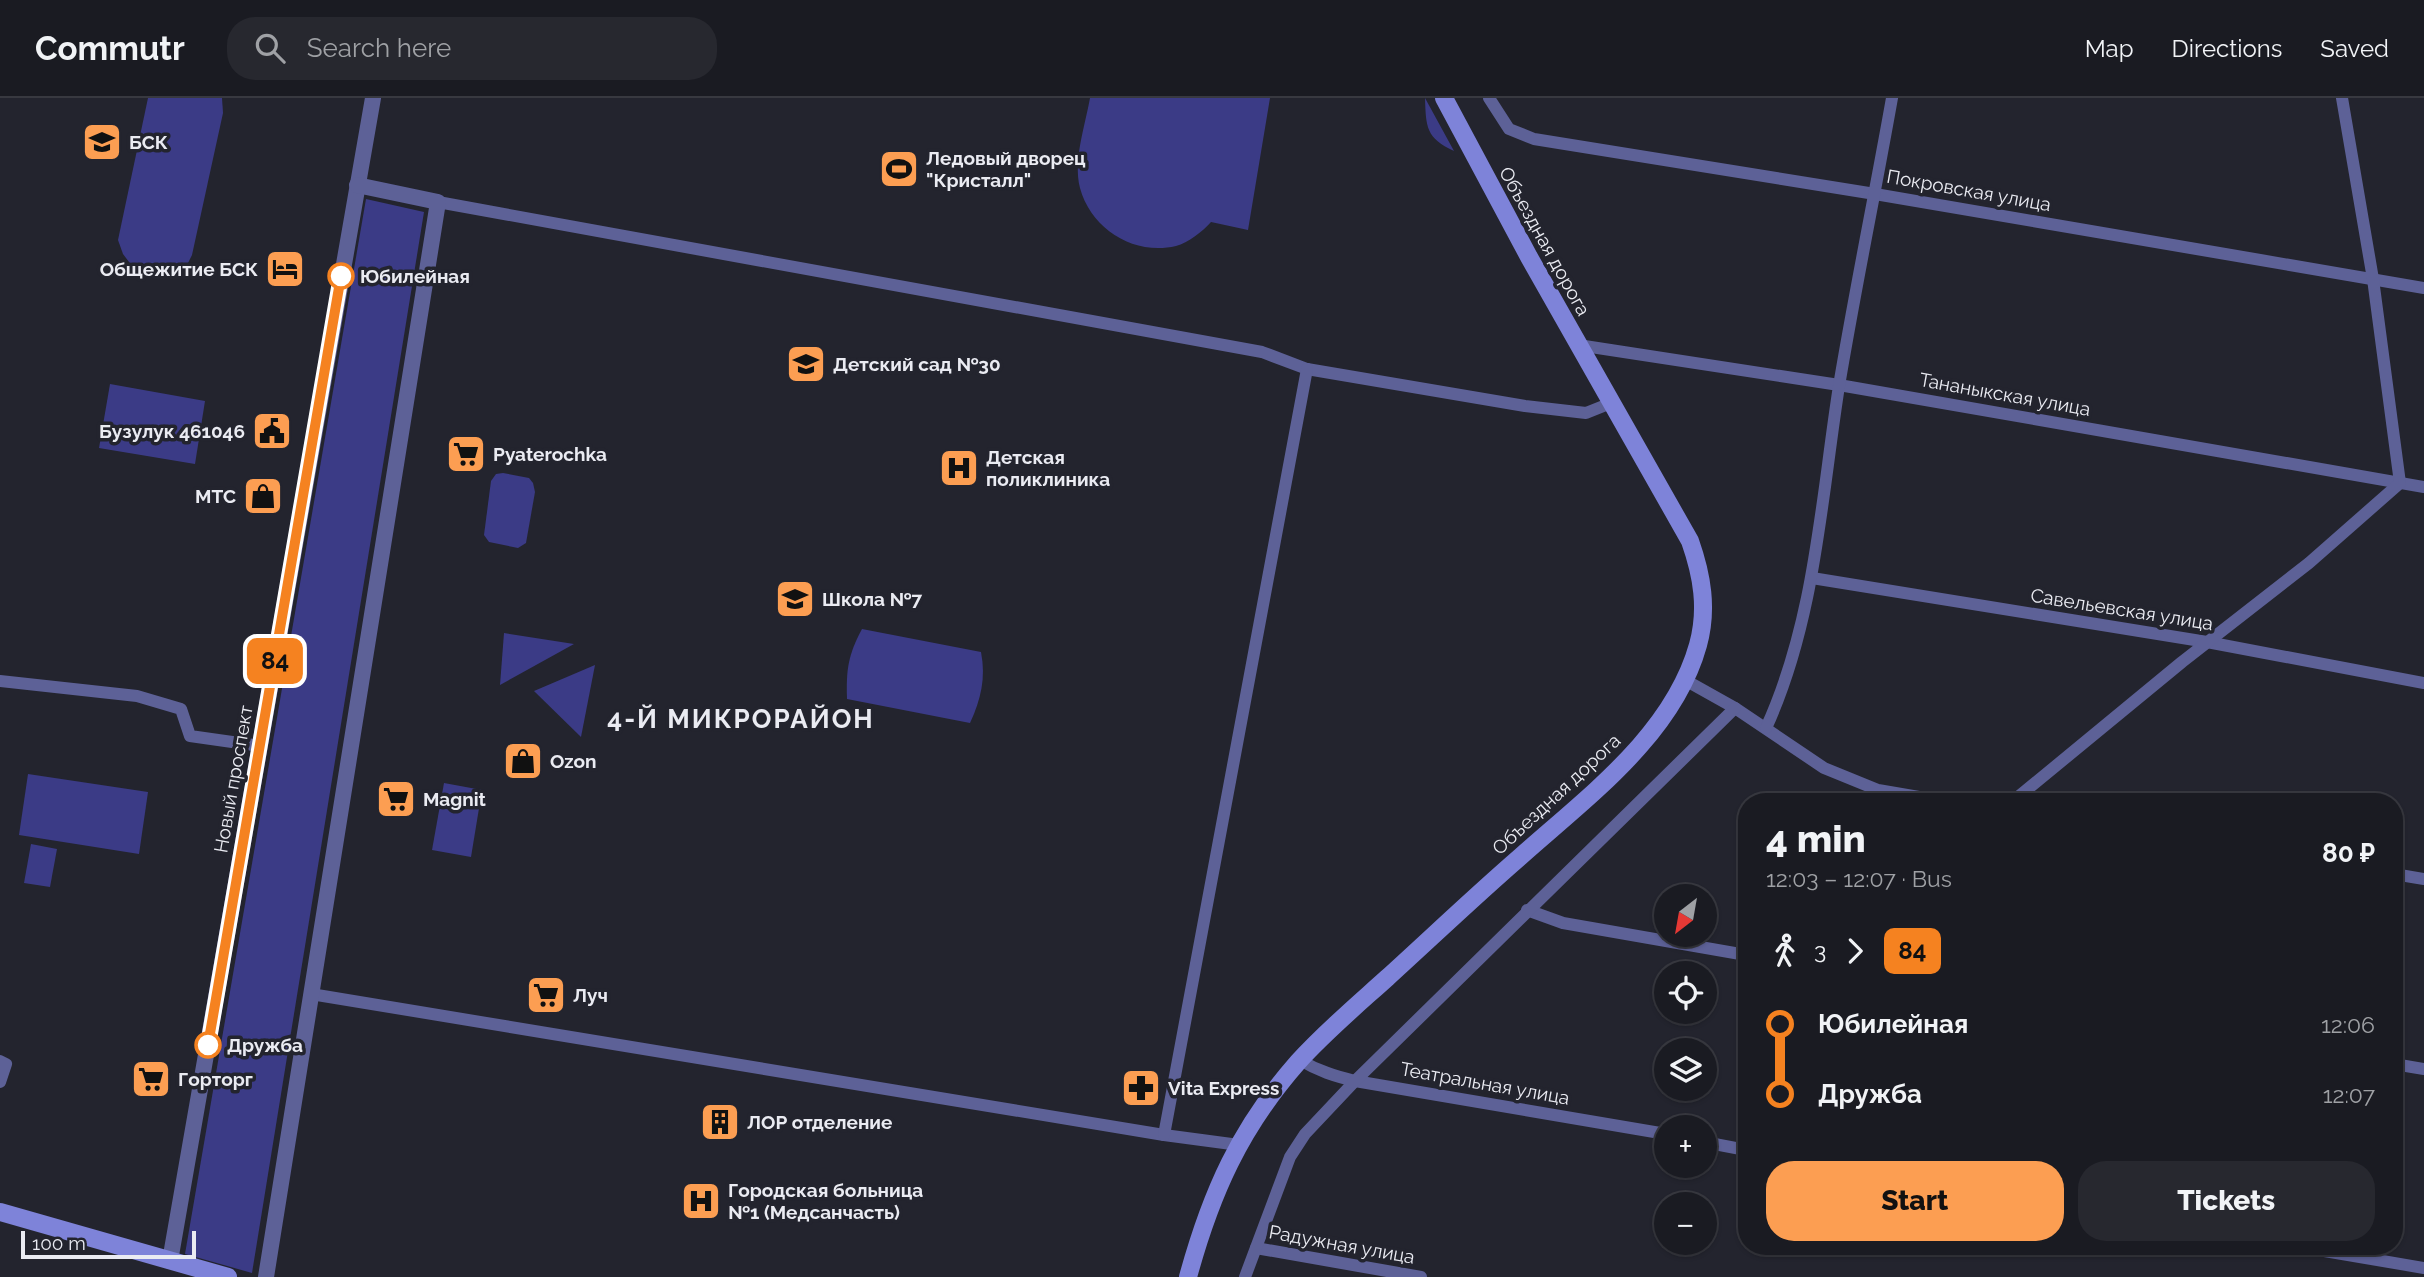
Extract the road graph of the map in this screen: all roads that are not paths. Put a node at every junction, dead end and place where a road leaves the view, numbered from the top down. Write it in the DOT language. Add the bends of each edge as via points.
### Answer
graph roads {
  1 [pos="373,98"];
  2 [pos="1444,98"];
  3 [pos="1489,98"];
  4 [pos="1892,98"];
  5 [pos="2342,98"];
  6 [pos="357,185"];
  7 [pos="1875,194"];
  8 [pos="438,202"];
  9 [pos="2373,279"];
  10 [pos="2424,288"];
  11 [pos="1578,345"];
  12 [pos="1307,369"];
  13 [pos="1839,385"];
  14 [pos="1611,402"];
  15 [pos="2400,482"];
  16 [pos="2424,487"];
  17 [pos="1812,578"];
  18 [pos="2207,642"];
  19 [pos="1685,680"];
  20 [pos="0,681"];
  21 [pos="2424,683"];
  22 [pos="1735,708"];
  23 [pos="1766,728"];
  24 [pos="260,746"];
  25 [pos="1896,793"];
  26 [pos="2023,793"];
  27 [pos="2403,876"];
  28 [pos="2424,879"];
  29 [pos="1527,911"];
  30 [pos="1738,954"];
  31 [pos="311,994"];
  32 [pos="1300,1060"];
  33 [pos="3,1062"];
  34 [pos="2403,1066"];
  35 [pos="2424,1069"];
  36 [pos="1355,1081"];
  37 [pos="0,1082"];
  38 [pos="1654,1133"];
  39 [pos="1164,1135"];
  40 [pos="1717,1144"];
  41 [pos="1239,1145"];
  42 [pos="1738,1148"];
  43 [pos="0,1212"];
  44 [pos="1256,1248"];
  45 [pos="2348,1255"];
  46 [pos="170,1261"];
  47 [pos="2424,1268"];
  48 [pos="228,1277"];
  49 [pos="265,1277"];
  50 [pos="1188,1277"];
  51 [pos="1245,1277"];
  52 [pos="1421,1277"];
  1 -- 6 [label="street, Новый проспект"];
  2 -- 11 [label="main road, Объездная дорога"];
  3 -- 7 [label="street, Покровская улица" via="1509,129 1534,139"];
  4 -- 7 [label="street"];
  5 -- 9 [label="street"];
  6 -- 8 [label="street"];
  6 -- 24 [label="street, Новый проспект"];
  7 -- 9 [label="street, Покровская улица"];
  7 -- 13 [label="street"];
  8 -- 12 [label="street" via="1262,352"];
  8 -- 31 [label="street"];
  9 -- 10 [label="street, Покровская улица"];
  9 -- 15 [label="street"];
  11 -- 13 [label="street, Тананыкская улица"];
  11 -- 14 [label="main road, Объездная дорога"];
  12 -- 14 [label="street" via="1568,412 1586,413"];
  12 -- 39 [label="street"];
  13 -- 15 [label="street, Тананыкская улица"];
  13 -- 17 [label="street"];
  14 -- 19 [label="main road, Объездная дорога" via="1690,541 1698,565 1703,626"];
  15 -- 16 [label="street, Тананыкская улица"];
  15 -- 18 [label="street" via="2309,563"];
  17 -- 18 [label="street, Савельевская улица"];
  17 -- 23 [label="street" via="1783,691"];
  18 -- 21 [label="street, Савельевская улица"];
  18 -- 26 [label="street"];
  19 -- 22 [label="street"];
  19 -- 32 [label="main road, Объездная дорога" via="1650,734 1596,792 1498,876"];
  20 -- 24 [label="street" via="137,696 181,709 190,736"];
  22 -- 23 [label="street"];
  22 -- 29 [label="street"];
  23 -- 25 [label="street" via="1824,768"];
  24 -- 46 [label="street, Новый проспект"];
  27 -- 28 [label="street"];
  29 -- 30 [label="street" via="1563,923"];
  29 -- 36 [label="street"];
  31 -- 39 [label="street"];
  31 -- 49 [label="street"];
  32 -- 36 [label="street, Театральная улица" via="1323,1073"];
  32 -- 41 [label="main road, Объездная дорога"];
  33 -- 37 [label="street"];
  34 -- 35 [label="street"];
  36 -- 38 [label="street, Театральная улица"];
  36 -- 44 [label="street" via="1305,1134 1290,1157"];
  39 -- 41 [label="street"];
  40 -- 42 [label="street"];
  41 -- 50 [label="main road, Объездная дорога" via="1210,1205"];
  43 -- 46 [label="main road"];
  44 -- 51 [label="street"];
  44 -- 52 [label="street, Радужная улица"];
  45 -- 47 [label="street"];
  46 -- 48 [label="main road"];
}
